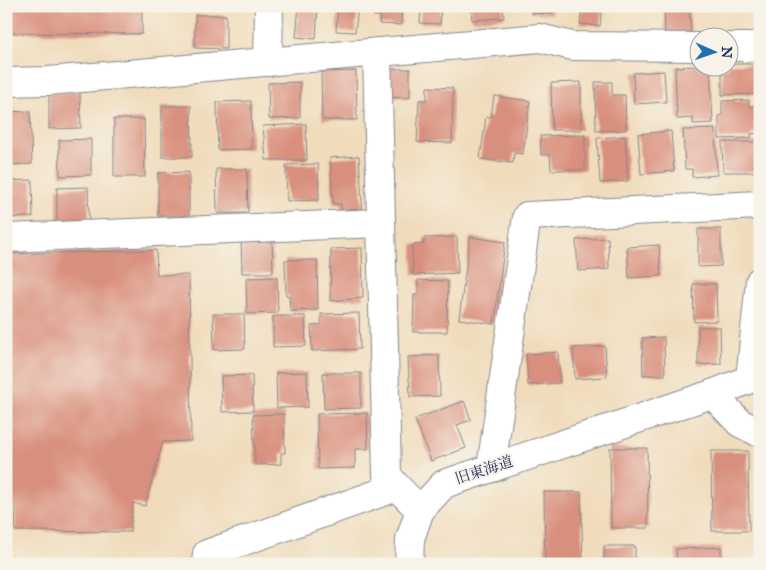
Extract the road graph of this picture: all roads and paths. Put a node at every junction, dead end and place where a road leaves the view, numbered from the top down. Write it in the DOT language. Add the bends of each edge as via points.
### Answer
graph roads {
  1 [pos="269,6"];
  2 [pos="760,44"];
  3 [pos="688,46"];
  4 [pos="738,46"];
  5 [pos="377,52"];
  6 [pos="268,62"];
  7 [pos="6,82"];
  8 [pos="760,205"];
  9 [pos="381,223"];
  10 [pos="6,238"];
  11 [pos="760,282"];
  12 [pos="755,379"];
  13 [pos="712,394"];
  14 [pos="760,433"];
  15 [pos="491,468"];
  16 [pos="397,487"];
  17 [pos="420,510"];
  18 [pos="206,564"];
  19 [pos="409,564"];
  1 -- 6 [label="street"];
  2 -- 4 [label="street"];
  3 -- 5 [label="street" via="572,46 540,38"];
  5 -- 6 [label="street"];
  5 -- 9 [label="street"];
  6 -- 7 [label="street"];
  8 -- 15 [label="street" via="527,216"];
  9 -- 10 [label="street"];
  9 -- 16 [label="street" via="388,475"];
  11 -- 12 [label="street"];
  12 -- 13 [label="street, 旧東海道"];
  13 -- 14 [label="street" via="740,423"];
  13 -- 15 [label="street, 旧東海道"];
  15 -- 17 [label="street, 旧東海道" via="444,484"];
  16 -- 17 [label="street"];
  16 -- 18 [label="street" via="208,554"];
  17 -- 19 [label="street" via="410,539"];
}
